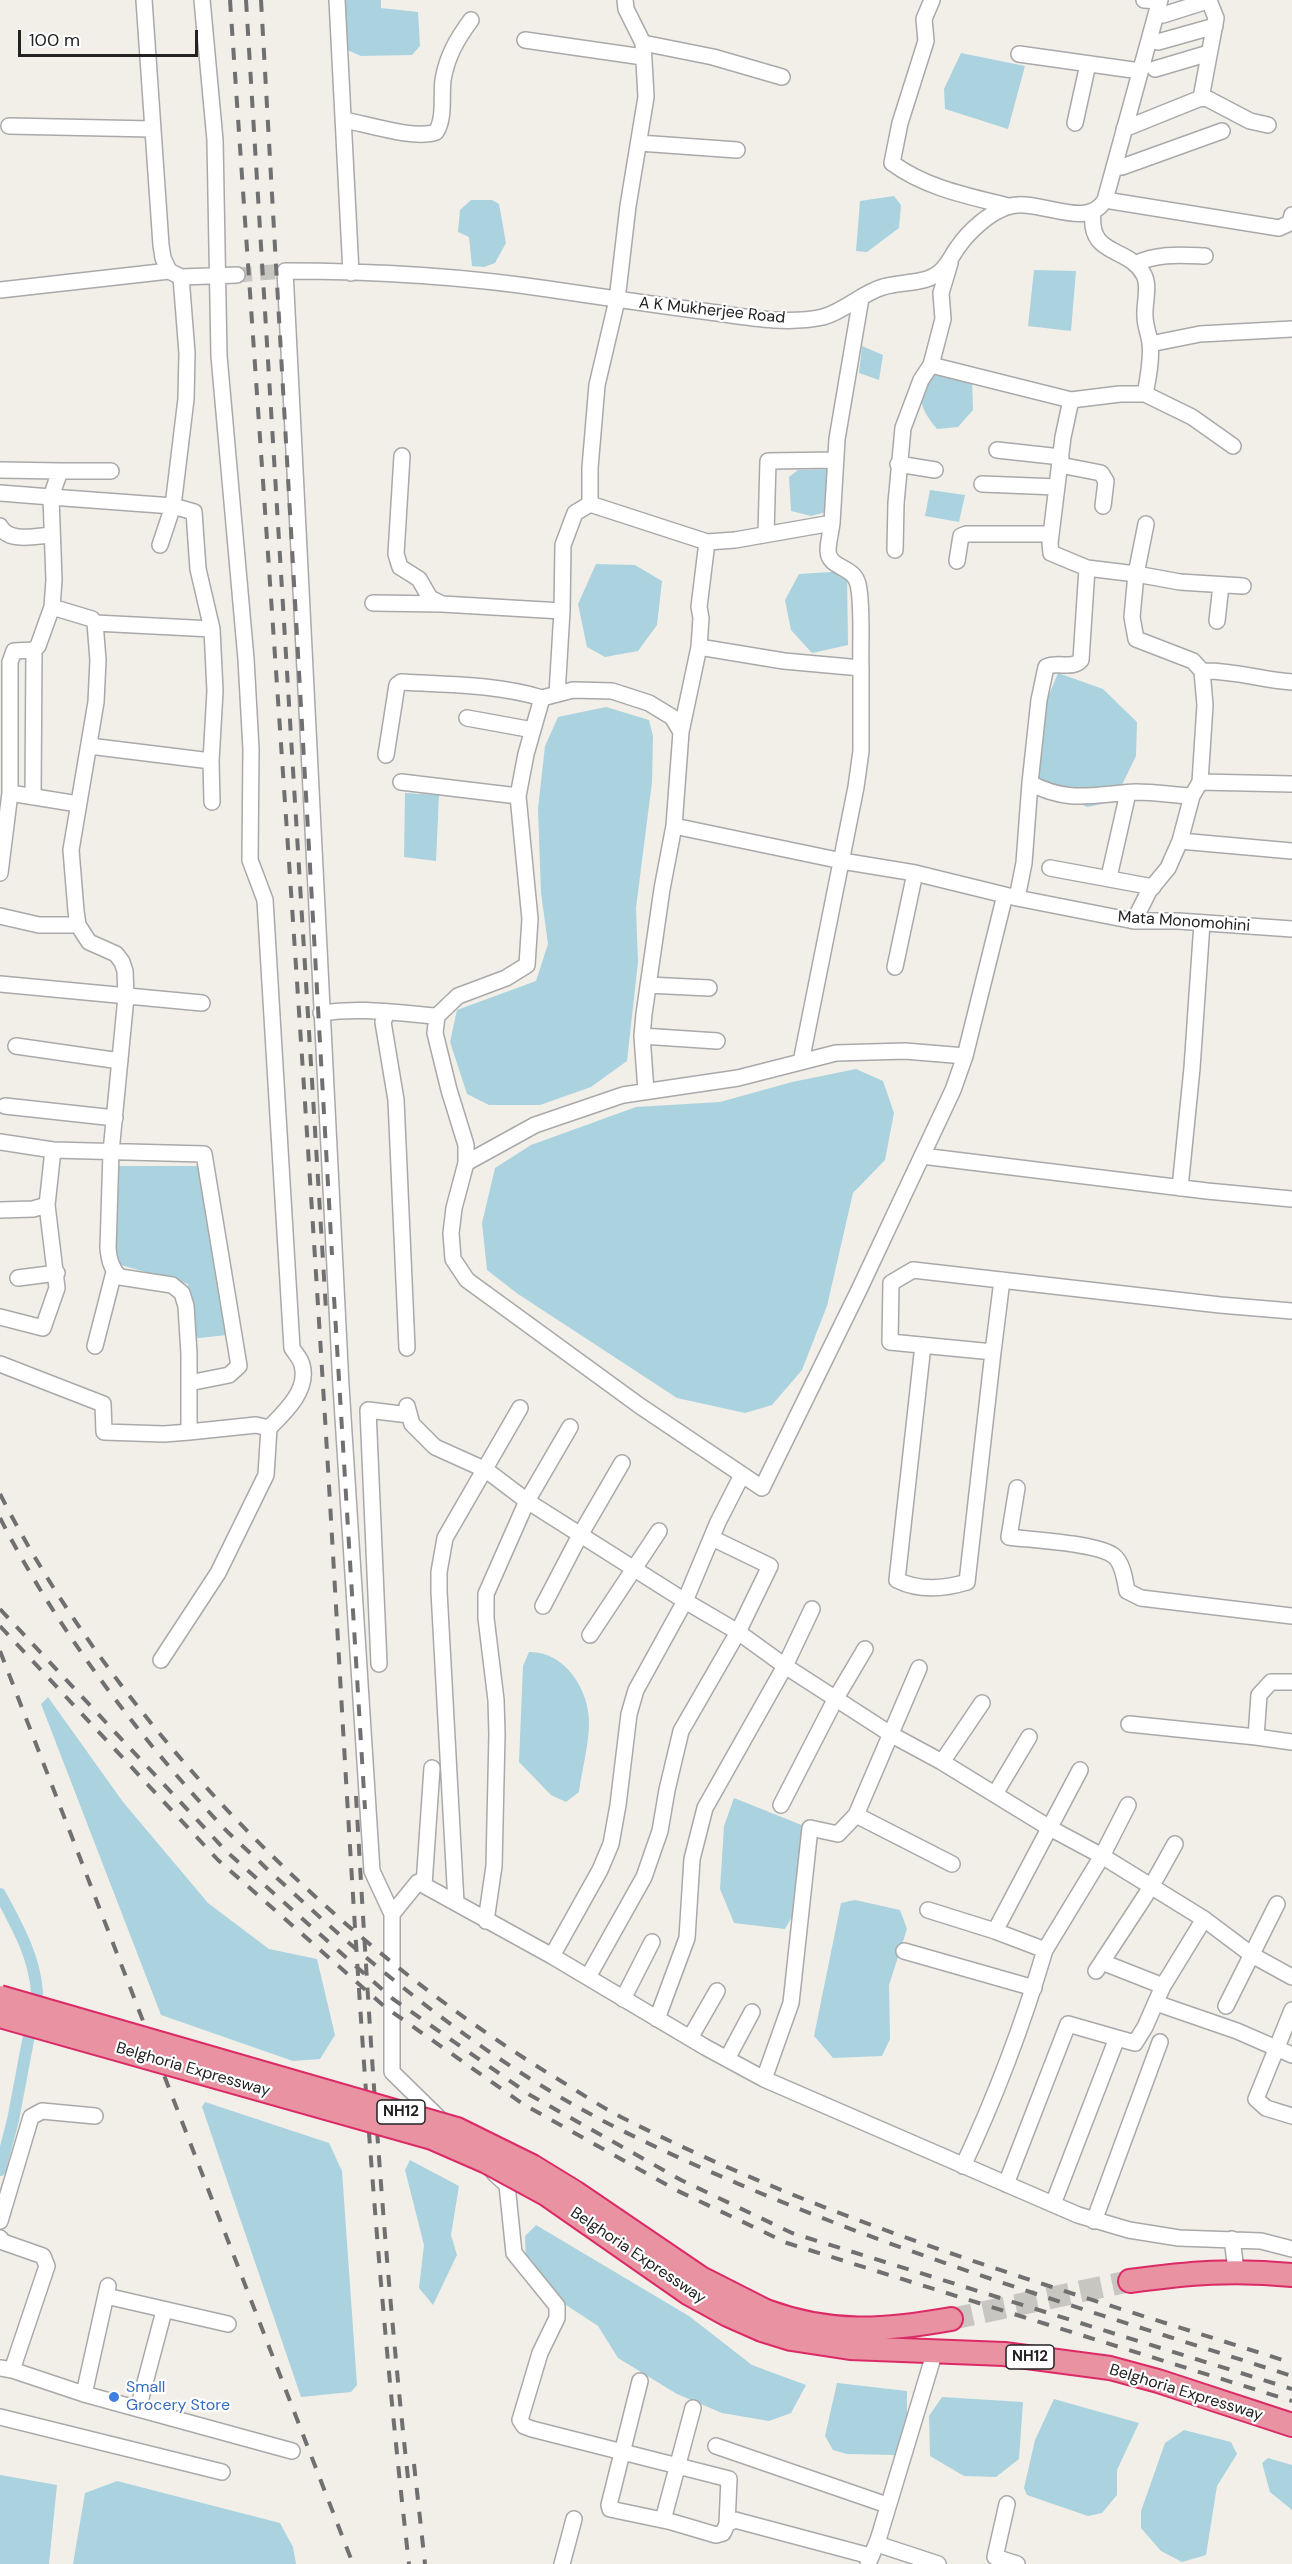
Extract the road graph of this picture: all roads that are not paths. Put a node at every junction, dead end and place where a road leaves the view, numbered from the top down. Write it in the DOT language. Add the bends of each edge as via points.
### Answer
graph roads {
  1 [pos="144,0"];
  2 [pos="202,0"];
  3 [pos="337,0"];
  4 [pos="625,0"];
  5 [pos="932,0"];
  6 [pos="1210,2"];
  7 [pos="1156,4"];
  8 [pos="471,20"];
  9 [pos="1215,26"];
  10 [pos="525,40"];
  11 [pos="1158,42"];
  12 [pos="643,50"];
  13 [pos="1209,53"];
  14 [pos="1019,54"];
  15 [pos="1088,64"];
  16 [pos="1147,70"];
  17 [pos="782,77"];
  18 [pos="1201,98"];
  19 [pos="344,120"];
  20 [pos="1075,123"];
  21 [pos="1268,125"];
  22 [pos="9,126"];
  23 [pos="152,129"];
  24 [pos="1124,129"];
  25 [pos="1222,131"];
  26 [pos="639,142"];
  27 [pos="737,150"];
  28 [pos="1114,167"];
  29 [pos="1105,200"];
  30 [pos="1008,206"];
  31 [pos="1093,212"];
  32 [pos="1292,215"];
  33 [pos="1205,256"];
  34 [pos="951,257"];
  35 [pos="1135,264"];
  36 [pos="351,273"];
  37 [pos="175,274"];
  38 [pos="237,275"];
  39 [pos="218,277"];
  40 [pos="0,290"];
  41 [pos="861,298"];
  42 [pos="617,300"];
  43 [pos="1292,329"];
  44 [pos="1150,344"];
  45 [pos="931,365"];
  46 [pos="1145,394"];
  47 [pos="1071,400"];
  48 [pos="1233,446"];
  49 [pos="997,450"];
  50 [pos="402,456"];
  51 [pos="836,460"];
  52 [pos="1060,461"];
  53 [pos="898,464"];
  54 [pos="0,470"];
  55 [pos="935,470"];
  56 [pos="60,471"];
  57 [pos="111,471"];
  58 [pos="982,484"];
  59 [pos="1057,487"];
  60 [pos="0,494"];
  61 [pos="51,497"];
  62 [pos="590,504"];
  63 [pos="1103,506"];
  64 [pos="173,507"];
  65 [pos="832,523"];
  66 [pos="1146,524"];
  67 [pos="0,526"];
  68 [pos="766,534"];
  69 [pos="1051,534"];
  70 [pos="52,535"];
  71 [pos="707,542"];
  72 [pos="160,545"];
  73 [pos="895,550"];
  74 [pos="957,561"];
  75 [pos="1088,568"];
  76 [pos="1136,574"];
  77 [pos="1221,585"];
  78 [pos="1243,586"];
  79 [pos="373,603"];
  80 [pos="442,604"];
  81 [pos="52,607"];
  82 [pos="562,611"];
  83 [pos="1217,621"];
  84 [pos="95,623"];
  85 [pos="213,628"];
  86 [pos="699,647"];
  87 [pos="34,650"];
  88 [pos="861,668"];
  89 [pos="1202,671"];
  90 [pos="1292,682"];
  91 [pos="549,696"];
  92 [pos="467,718"];
  93 [pos="532,730"];
  94 [pos="681,732"];
  95 [pos="89,746"];
  96 [pos="386,754"];
  97 [pos="211,761"];
  98 [pos="401,782"];
  99 [pos="1030,783"];
  100 [pos="1292,784"];
  101 [pos="1196,789"];
  102 [pos="10,793"];
  103 [pos="1128,793"];
  104 [pos="33,796"];
  105 [pos="518,796"];
  106 [pos="212,802"];
  107 [pos="78,804"];
  108 [pos="674,826"];
  109 [pos="1180,841"];
  110 [pos="1292,851"];
  111 [pos="842,861"];
  112 [pos="1050,868"];
  113 [pos="0,873"];
  114 [pos="915,873"];
  115 [pos="1109,877"];
  116 [pos="1153,887"];
  117 [pos="1011,896"];
  118 [pos="0,916"];
  119 [pos="1134,921"];
  120 [pos="1202,923"];
  121 [pos="78,925"];
  122 [pos="1292,929"];
  123 [pos="895,967"];
  124 [pos="0,984"];
  125 [pos="648,985"];
  126 [pos="709,988"];
  127 [pos="126,997"];
  128 [pos="202,1003"];
  129 [pos="321,1013"];
  130 [pos="387,1013"];
  131 [pos="437,1016"];
  132 [pos="642,1036"];
  133 [pos="717,1041"];
  134 [pos="16,1046"];
  135 [pos="965,1056"];
  136 [pos="120,1061"];
  137 [pos="801,1062"];
  138 [pos="646,1091"];
  139 [pos="5,1106"];
  140 [pos="115,1118"];
  141 [pos="0,1142"];
  142 [pos="53,1150"];
  143 [pos="111,1152"];
  144 [pos="922,1156"];
  145 [pos="466,1163"];
  146 [pos="1179,1188"];
  147 [pos="1292,1199"];
  148 [pos="47,1205"];
  149 [pos="0,1210"];
  150 [pos="114,1272"];
  151 [pos="57,1273"];
  152 [pos="18,1278"];
  153 [pos="1002,1280"];
  154 [pos="1292,1311"];
  155 [pos="0,1317"];
  156 [pos="923,1345"];
  157 [pos="95,1346"];
  158 [pos="407,1348"];
  159 [pos="993,1352"];
  160 [pos="0,1364"];
  161 [pos="189,1383"];
  162 [pos="520,1408"];
  163 [pos="343,1419"];
  164 [pos="369,1420"];
  165 [pos="570,1427"];
  166 [pos="269,1428"];
  167 [pos="189,1432"];
  168 [pos="622,1463"];
  169 [pos="486,1470"];
  170 [pos="739,1479"];
  171 [pos="1017,1488"];
  172 [pos="527,1501"];
  173 [pos="659,1531"];
  174 [pos="581,1533"];
  175 [pos="712,1538"];
  176 [pos="634,1568"];
  177 [pos="685,1601"];
  178 [pos="543,1606"];
  179 [pos="812,1609"];
  180 [pos="1292,1616"];
  181 [pos="738,1632"];
  182 [pos="590,1635"];
  183 [pos="865,1649"];
  184 [pos="162,1660"];
  185 [pos="379,1664"];
  186 [pos="785,1666"];
  187 [pos="919,1668"];
  188 [pos="1292,1682"];
  189 [pos="836,1698"];
  190 [pos="982,1703"];
  191 [pos="1130,1724"];
  192 [pos="892,1735"];
  193 [pos="1029,1737"];
  194 [pos="1256,1737"];
  195 [pos="1292,1742"];
  196 [pos="942,1762"];
  197 [pos="432,1768"];
  198 [pos="1080,1770"];
  199 [pos="995,1794"];
  200 [pos="781,1805"];
  201 [pos="1128,1805"];
  202 [pos="856,1815"];
  203 [pos="1048,1827"];
  204 [pos="1175,1844"];
  205 [pos="1102,1856"];
  206 [pos="952,1864"];
  207 [pos="424,1885"];
  208 [pos="1151,1887"];
  209 [pos="456,1903"];
  210 [pos="1277,1904"];
  211 [pos="928,1910"];
  212 [pos="392,1914"];
  213 [pos="1204,1919"];
  214 [pos="486,1921"];
  215 [pos="994,1931"];
  216 [pos="652,1942"];
  217 [pos="1045,1950"];
  218 [pos="904,1952"];
  219 [pos="1252,1955"];
  220 [pos="552,1956"];
  221 [pos="588,1977"];
  222 [pos="1292,1977"];
  223 [pos="1163,1986"];
  224 [pos="1034,1988"];
  225 [pos="717,1992"];
  226 [pos="0,1996"];
  227 [pos="622,1999"];
  228 [pos="1156,2003"];
  229 [pos="1226,2006"];
  230 [pos="1292,2010"];
  231 [pos="752,2012"];
  232 [pos="0,2016"];
  233 [pos="657,2019"];
  234 [pos="690,2038"];
  235 [pos="1117,2038"];
  236 [pos="1160,2042"];
  237 [pos="1275,2048"];
  238 [pos="1292,2055"];
  239 [pos="727,2059"];
  240 [pos="764,2079"];
  241 [pos="95,2116"];
  242 [pos="1292,2116"];
  243 [pos="963,2166"];
  244 [pos="1006,2184"];
  245 [pos="1053,2204"];
  246 [pos="0,2221"];
  247 [pos="1094,2221"];
  248 [pos="0,2238"];
  249 [pos="1232,2239"];
  250 [pos="1292,2249"];
  251 [pos="1236,2270"];
  252 [pos="1292,2275"];
  253 [pos="1130,2281"];
  254 [pos="164,2311"];
  255 [pos="951,2319"];
  256 [pos="764,2320"];
  257 [pos="228,2324"];
  258 [pos="935,2351"];
  259 [pos="6,2369"];
  260 [pos="640,2381"];
  261 [pos="84,2394"];
  262 [pos="693,2408"];
  263 [pos="138,2409"];
  264 [pos="0,2417"];
  265 [pos="1292,2425"];
  266 [pos="716,2446"];
  267 [pos="621,2450"];
  268 [pos="292,2451"];
  269 [pos="678,2466"];
  270 [pos="222,2472"];
  271 [pos="1007,2504"];
  272 [pos="887,2505"];
  273 [pos="574,2519"];
  274 [pos="663,2520"];
  275 [pos="727,2524"];
  276 [pos="872,2555"];
  277 [pos="993,2560"];
  278 [pos="562,2564"];
  279 [pos="938,2564"];
  280 [pos="1017,2564"];
  1 -- 23 [label="street"];
  2 -- 39 [label="street" via="215,140"];
  3 -- 19 [label="street"];
  4 -- 12 [label="street"];
  5 -- 30 [label="street" via="924,19 926,41 900,123 892,164 910,177"];
  6 -- 7 [label="street"];
  6 -- 9 [label="street"];
  7 -- 16 [label="street"];
  8 -- 19 [label="street" via="449,54 436,132 417,134"];
  9 -- 11 [label="street"];
  9 -- 13 [label="street"];
  10 -- 12 [label="street"];
  12 -- 17 [label="street" via="746,65"];
  12 -- 26 [label="street" via="646,97"];
  13 -- 16 [label="street"];
  13 -- 18 [label="street"];
  14 -- 15 [label="street"];
  15 -- 16 [label="street"];
  15 -- 20 [label="street"];
  16 -- 24 [label="street"];
  18 -- 21 [label="street" via="1250,121"];
  18 -- 24 [label="street"];
  19 -- 36 [label="street"];
  22 -- 23 [label="street"];
  23 -- 37 [label="street" via="165,265"];
  24 -- 28 [label="street"];
  25 -- 28 [label="street"];
  26 -- 27 [label="street"];
  26 -- 42 [label="street"];
  28 -- 29 [label="street"];
  29 -- 31 [label="street"];
  29 -- 32 [label="street" via="1271,228 1290,223"];
  30 -- 31 [label="street"];
  30 -- 34 [label="street, A K Mukherjee Road" via="969,234"];
  31 -- 35 [label="street" via="1095,238"];
  33 -- 35 [label="street" via="1166,255"];
  34 -- 41 [label="street, A K Mukherjee Road" via="946,266 929,278 883,287"];
  34 -- 45 [label="street" via="941,293 943,319"];
  35 -- 44 [label="street" via="1144,276"];
  36 -- 42 [label="street, A K Mukherjee Road" via="546,288"];
  36 -- 129 [label="street, A K Mukherjee Road" via="285,271"];
  37 -- 39 [label="street"];
  37 -- 40 [label="street"];
  37 -- 64 [label="street" via="187,377"];
  38 -- 39 [label="street"];
  39 -- 166 [label="street" via="219,356 246,659 250,860 265,900 292,1348 303,1365 302,1386 287,1411"];
  41 -- 42 [label="street, A K Mukherjee Road" via="831,314 795,320"];
  41 -- 51 [label="street"];
  42 -- 62 [label="street" via="597,385"];
  43 -- 44 [label="street" via="1200,334"];
  44 -- 46 [label="street"];
  45 -- 47 [label="street"];
  45 -- 53 [label="street" via="921,380 903,428"];
  46 -- 47 [label="street"];
  46 -- 48 [label="street" via="1192,417"];
  47 -- 52 [label="street"];
  49 -- 52 [label="street"];
  50 -- 80 [label="street" via="397,561 418,579 430,598"];
  51 -- 65 [label="street"];
  51 -- 68 [label="street" via="768,461"];
  52 -- 59 [label="street"];
  52 -- 63 [label="street" via="1101,473 1106,481"];
  53 -- 55 [label="street"];
  53 -- 73 [label="street"];
  54 -- 56 [label="street"];
  56 -- 57 [label="street"];
  56 -- 61 [label="street"];
  58 -- 59 [label="street"];
  59 -- 69 [label="street"];
  60 -- 61 [label="street"];
  61 -- 64 [label="street"];
  61 -- 70 [label="street"];
  62 -- 71 [label="street"];
  62 -- 82 [label="street" via="575,513 563,545"];
  64 -- 72 [label="street"];
  64 -- 85 [label="street" via="194,512 198,569"];
  65 -- 68 [label="street"];
  65 -- 88 [label="street" via="830,559 851,571 858,586"];
  66 -- 76 [label="street"];
  67 -- 70 [label="street" via="13,536"];
  68 -- 71 [label="street"];
  69 -- 74 [label="street" via="966,534 961,536"];
  69 -- 75 [label="street" via="1051,553"];
  70 -- 81 [label="street"];
  71 -- 86 [label="street" via="699,607"];
  75 -- 76 [label="street"];
  75 -- 99 [label="street" via="1081,660 1075,665 1046,667"];
  76 -- 77 [label="street"];
  76 -- 89 [label="street" via="1132,617 1136,639 1193,661"];
  77 -- 78 [label="street"];
  77 -- 83 [label="street"];
  79 -- 80 [label="street"];
  80 -- 82 [label="street"];
  81 -- 84 [label="street"];
  81 -- 87 [label="street"];
  82 -- 91 [label="street"];
  84 -- 85 [label="street"];
  84 -- 95 [label="street" via="97,681"];
  85 -- 97 [label="street"];
  86 -- 88 [label="street"];
  86 -- 94 [label="street"];
  87 -- 102 [label="street" via="14,651 10,662"];
  87 -- 104 [label="street"];
  88 -- 111 [label="street" via="861,751"];
  89 -- 90 [label="street" via="1240,672 1268,681"];
  89 -- 101 [label="street" via="1205,705"];
  91 -- 93 [label="street"];
  91 -- 94 [label="street" via="573,690 612,691 649,703 672,717"];
  91 -- 96 [label="street" via="472,685 401,682 397,685"];
  92 -- 93 [label="street"];
  93 -- 105 [label="street"];
  94 -- 108 [label="street"];
  95 -- 97 [label="street"];
  95 -- 107 [label="street"];
  97 -- 106 [label="street"];
  98 -- 105 [label="street"];
  99 -- 103 [label="street" via="1067,797"];
  99 -- 117 [label="street" via="1024,863"];
  100 -- 101 [label="street"];
  101 -- 103 [label="street"];
  101 -- 109 [label="street"];
  102 -- 104 [label="street"];
  102 -- 113 [label="street"];
  103 -- 115 [label="street"];
  104 -- 107 [label="street"];
  105 -- 131 [label="street" via="530,919 527,965 506,978 458,996"];
  107 -- 121 [label="street" via="71,850"];
  108 -- 111 [label="street, Mata Monomohini"];
  108 -- 125 [label="street"];
  109 -- 110 [label="street"];
  109 -- 116 [label="street" via="1168,868"];
  111 -- 114 [label="street, Mata Monomohini"];
  111 -- 137 [label="street"];
  112 -- 115 [label="street"];
  114 -- 117 [label="street, Mata Monomohini"];
  114 -- 123 [label="street"];
  115 -- 116 [label="street"];
  116 -- 119 [label="street"];
  117 -- 119 [label="street, Mata Monomohini"];
  117 -- 135 [label="street"];
  118 -- 121 [label="street" via="39,925"];
  119 -- 120 [label="street, Mata Monomohini"];
  120 -- 122 [label="street, Mata Monomohini"];
  120 -- 146 [label="street"];
  121 -- 127 [label="street" via="89,942 116,954 122,962"];
  124 -- 127 [label="street"];
  125 -- 126 [label="street"];
  125 -- 132 [label="street"];
  127 -- 128 [label="street"];
  127 -- 136 [label="street"];
  129 -- 130 [label="street" via="378,1009"];
  129 -- 163 [label="street"];
  130 -- 131 [label="street"];
  130 -- 158 [label="street" via="383,1022 396,1100"];
  131 -- 145 [label="street" via="435,1033 466,1145"];
  132 -- 133 [label="street"];
  132 -- 138 [label="street"];
  134 -- 136 [label="street"];
  135 -- 137 [label="street" via="905,1051 836,1053"];
  135 -- 144 [label="street"];
  136 -- 140 [label="street"];
  137 -- 138 [label="street" via="738,1078"];
  138 -- 145 [label="street" via="535,1125"];
  139 -- 140 [label="street"];
  140 -- 143 [label="street"];
  141 -- 142 [label="street"];
  142 -- 143 [label="street"];
  142 -- 148 [label="street"];
  143 -- 150 [label="street" via="108,1248"];
  143 -- 161 [label="street" via="204,1154 239,1366 229,1375"];
  144 -- 146 [label="street"];
  144 -- 170 [label="street" via="762,1488"];
  145 -- 170 [label="street" via="451,1233 453,1259 467,1280"];
  146 -- 147 [label="street"];
  148 -- 149 [label="street"];
  148 -- 151 [label="street"];
  150 -- 157 [label="street"];
  150 -- 161 [label="street" via="131,1280 172,1285 182,1293"];
  151 -- 152 [label="street"];
  151 -- 155 [label="street" via="57,1288 43,1328"];
  153 -- 154 [label="street"];
  153 -- 156 [label="street" via="913,1270 891,1283 890,1342"];
  153 -- 159 [label="street"];
  156 -- 159 [label="street"];
  156 -- 159 [label="street" via="897,1580 907,1585 944,1588 967,1582"];
  160 -- 167 [label="street" via="103,1404 104,1432"];
  161 -- 167 [label="street"];
  162 -- 169 [label="street"];
  163 -- 164 [label="street"];
  163 -- 212 [label="street" via="372,1871"];
  164 -- 169 [label="street" via="368,1410 408,1410 412,1424 435,1447"];
  164 -- 185 [label="street"];
  165 -- 172 [label="street"];
  166 -- 167 [label="street" via="256,1425"];
  166 -- 184 [label="street" via="266,1475 218,1573"];
  168 -- 174 [label="street"];
  169 -- 172 [label="street"];
  169 -- 209 [label="street" via="445,1538 439,1572"];
  170 -- 175 [label="street"];
  171 -- 180 [label="street" via="1009,1537 1099,1549 1115,1557 1127,1591 1140,1599"];
  172 -- 174 [label="street"];
  172 -- 214 [label="street" via="486,1594 497,1744 494,1866"];
  173 -- 176 [label="street"];
  174 -- 176 [label="street"];
  174 -- 178 [label="street"];
  175 -- 177 [label="street"];
  175 -- 181 [label="street" via="770,1566"];
  176 -- 177 [label="street"];
  176 -- 182 [label="street"];
  177 -- 181 [label="street"];
  177 -- 220 [label="street" via="633,1698 611,1844"];
  179 -- 186 [label="street"];
  181 -- 186 [label="street"];
  181 -- 221 [label="street" via="681,1731 660,1831 647,1868"];
  183 -- 189 [label="street"];
  186 -- 189 [label="street"];
  186 -- 233 [label="street" via="705,1808 692,1858 687,1938"];
  187 -- 192 [label="street"];
  188 -- 194 [label="street" via="1271,1682 1259,1695"];
  189 -- 192 [label="street"];
  189 -- 200 [label="street"];
  190 -- 196 [label="street"];
  191 -- 194 [label="street"];
  192 -- 196 [label="street"];
  192 -- 202 [label="street"];
  193 -- 199 [label="street"];
  194 -- 195 [label="street"];
  196 -- 199 [label="street"];
  197 -- 207 [label="street"];
  198 -- 203 [label="street"];
  199 -- 203 [label="street"];
  201 -- 205 [label="street"];
  202 -- 206 [label="street"];
  202 -- 240 [label="street" via="838,1834 810,1828 791,2003"];
  203 -- 205 [label="street"];
  203 -- 215 [label="street"];
  204 -- 208 [label="street"];
  205 -- 208 [label="street"];
  205 -- 217 [label="street"];
  207 -- 209 [label="street"];
  207 -- 212 [label="street" via="418,1882"];
  208 -- 213 [label="street"];
  208 -- 223 [label="street" via="1099,1966"];
  209 -- 214 [label="street"];
  210 -- 219 [label="street"];
  211 -- 215 [label="street"];
  212 -- 267 [label="street" via="392,2072 507,2185 514,2253 557,2306 557,2318 540,2353 520,2420 532,2430"];
  213 -- 219 [label="street"];
  213 -- 223 [label="street"];
  214 -- 220 [label="street"];
  215 -- 217 [label="street"];
  216 -- 227 [label="street"];
  217 -- 224 [label="street"];
  218 -- 224 [label="street"];
  219 -- 222 [label="street"];
  219 -- 229 [label="street"];
  220 -- 221 [label="street"];
  221 -- 227 [label="street"];
  223 -- 228 [label="street"];
  224 -- 243 [label="street" via="987,2114"];
  225 -- 234 [label="street"];
  226 -- 256 [label="highway, Belghoria Expressway / NH12, bridge" via="457,2129 498,2147 584,2198"];
  227 -- 233 [label="street"];
  228 -- 235 [label="street" via="1135,2043"];
  228 -- 237 [label="street"];
  230 -- 237 [label="street"];
  231 -- 239 [label="street"];
  232 -- 256 [label="highway, Belghoria Expressway / NH12, bridge" via="432,2138 546,2194 688,2293 728,2315"];
  233 -- 234 [label="street"];
  234 -- 239 [label="street"];
  235 -- 244 [label="street" via="1068,2024"];
  235 -- 245 [label="street"];
  236 -- 247 [label="street"];
  237 -- 238 [label="street"];
  237 -- 242 [label="street" via="1256,2099 1266,2108"];
  239 -- 240 [label="street"];
  240 -- 243 [label="street"];
  241 -- 246 [label="street" via="42,2111 31,2117"];
  243 -- 244 [label="street"];
  244 -- 245 [label="street"];
  245 -- 247 [label="street"];
  247 -- 249 [label="street" via="1179,2238"];
  248 -- 259 [label="street" via="43,2256 47,2266"];
  249 -- 250 [label="street"];
  249 -- 251 [label="street"];
  251 -- 252 [label="highway"];
  251 -- 253 [label="highway"];
  254 -- 257 [label="street"];
  254 -- 261 [label="street" via="107,2291"];
  254 -- 263 [label="street"];
  255 -- 256 [label="highway, Belghoria Expressway / NH12" via="913,2326 846,2330"];
  256 -- 258 [label="highway, Belghoria Expressway / NH12" via="791,2339 850,2348"];
  258 -- 265 [label="highway, Belghoria Expressway / NH12" via="1004,2354 1110,2368"];
  258 -- 272 [label="street"];
  259 -- 261 [label="street"];
  260 -- 267 [label="street"];
  261 -- 263 [label="street"];
  262 -- 269 [label="street"];
  263 -- 268 [label="street"];
  264 -- 270 [label="street"];
  266 -- 272 [label="street"];
  267 -- 269 [label="street"];
  267 -- 274 [label="street" via="610,2509"];
  269 -- 274 [label="street"];
  269 -- 275 [label="street" via="729,2479"];
  271 -- 277 [label="street"];
  272 -- 276 [label="street"];
  273 -- 278 [label="street"];
  274 -- 275 [label="street" via="716,2535 723,2533"];
  275 -- 276 [label="street" via="735,2520"];
  276 -- 279 [label="street"];
  277 -- 280 [label="street"];
}
